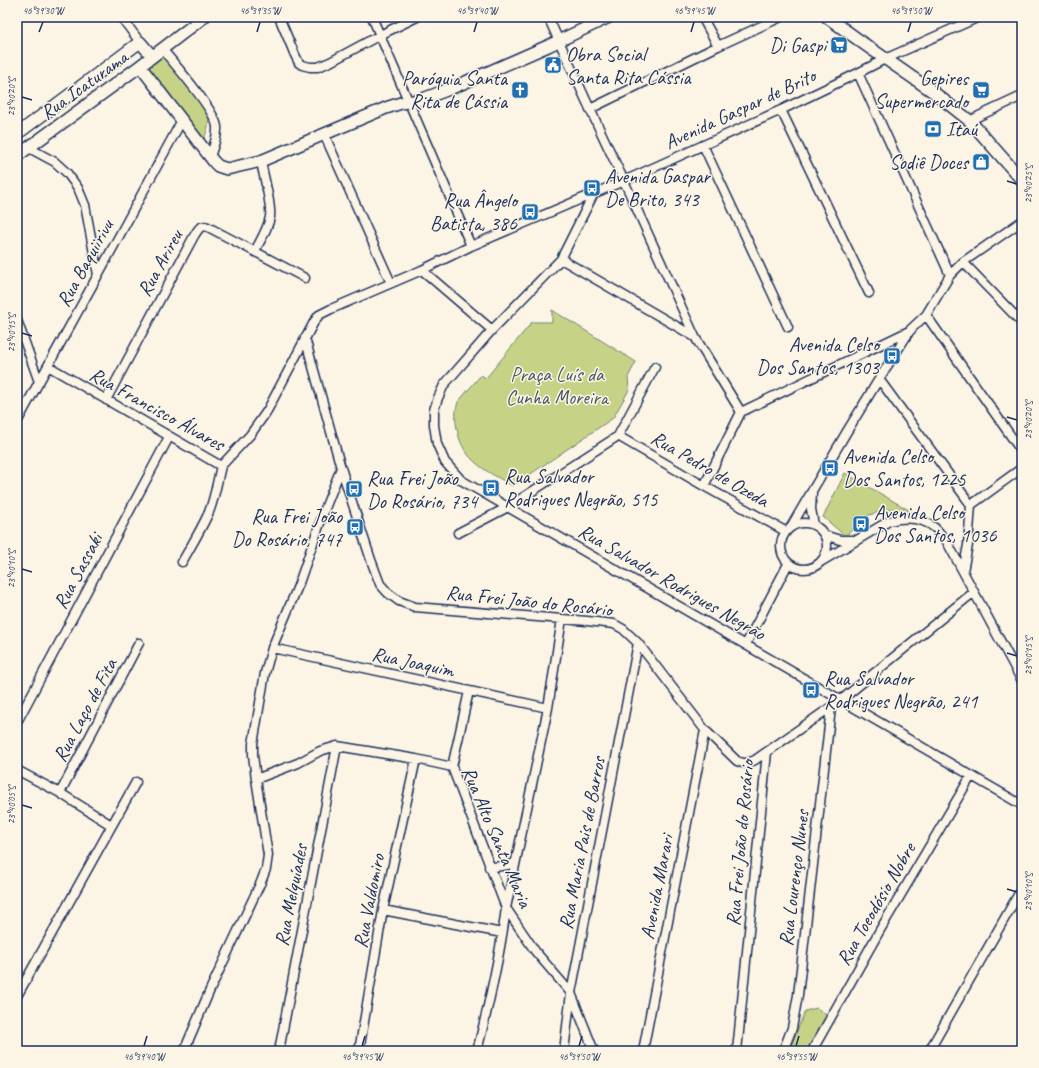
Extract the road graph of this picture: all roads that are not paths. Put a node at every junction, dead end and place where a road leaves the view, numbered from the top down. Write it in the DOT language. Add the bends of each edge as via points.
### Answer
graph roads {
  1 [pos="120,17"];
  2 [pos="204,17"];
  3 [pos="279,17"];
  4 [pos="372,17"];
  5 [pos="417,17"];
  6 [pos="548,17"];
  7 [pos="609,17"];
  8 [pos="702,17"];
  9 [pos="781,17"];
  10 [pos="827,17"];
  11 [pos="979,17"];
  12 [pos="380,34"];
  13 [pos="559,41"];
  14 [pos="140,42"];
  15 [pos="718,46"];
  16 [pos="162,49"];
  17 [pos="152,56"];
  18 [pos="884,59"];
  19 [pos="140,66"];
  20 [pos="858,73"];
  21 [pos="1022,96"];
  22 [pos="408,102"];
  23 [pos="590,109"];
  24 [pos="781,110"];
  25 [pos="182,120"];
  26 [pos="970,121"];
  27 [pos="17,134"];
  28 [pos="324,134"];
  29 [pos="703,145"];
  30 [pos="29,148"];
  31 [pos="17,156"];
  32 [pos="210,156"];
  33 [pos="261,161"];
  34 [pos="1022,180"];
  35 [pos="624,181"];
  36 [pos="593,195"];
  37 [pos="1022,221"];
  38 [pos="471,246"];
  39 [pos="255,251"];
  40 [pos="561,259"];
  41 [pos="963,262"];
  42 [pos="422,270"];
  43 [pos="98,275"];
  44 [pos="950,275"];
  45 [pos="305,278"];
  46 [pos="391,283"];
  47 [pos="869,293"];
  48 [pos="926,315"];
  49 [pos="17,320"];
  50 [pos="1022,323"];
  51 [pos="788,326"];
  52 [pos="911,329"];
  53 [pos="492,330"];
  54 [pos="695,337"];
  55 [pos="304,338"];
  56 [pos="48,366"];
  57 [pos="655,367"];
  58 [pos="879,379"];
  59 [pos="39,382"];
  60 [pos="106,400"];
  61 [pos="741,412"];
  62 [pos="17,422"];
  63 [pos="618,436"];
  64 [pos="169,437"];
  65 [pos="1022,452"];
  66 [pos="221,466"];
  67 [pos="341,468"];
  68 [pos="1022,468"];
  69 [pos="704,486"];
  70 [pos="812,490"];
  71 [pos="971,505"];
  72 [pos="508,507"];
  73 [pos="814,525"];
  74 [pos="789,528"];
  75 [pos="458,533"];
  76 [pos="824,535"];
  77 [pos="856,540"];
  78 [pos="822,561"];
  79 [pos="182,562"];
  80 [pos="788,564"];
  81 [pos="963,571"];
  82 [pos="974,592"];
  83 [pos="562,619"];
  84 [pos="139,642"];
  85 [pos="638,643"];
  86 [pos="746,644"];
  87 [pos="272,648"];
  88 [pos="1022,661"];
  89 [pos="1014,667"];
  90 [pos="1022,681"];
  91 [pos="469,692"];
  92 [pos="841,700"];
  93 [pos="548,708"];
  94 [pos="831,708"];
  95 [pos="17,722"];
  96 [pos="705,730"];
  97 [pos="337,746"];
  98 [pos="767,752"];
  99 [pos="416,759"];
  100 [pos="452,767"];
  101 [pos="17,770"];
  102 [pos="971,776"];
  103 [pos="256,779"];
  104 [pos="136,782"];
  105 [pos="60,792"];
  106 [pos="1022,805"];
  107 [pos="111,825"];
  108 [pos="515,863"];
  109 [pos="489,866"];
  110 [pos="1022,888"];
  111 [pos="506,908"];
  112 [pos="383,910"];
  113 [pos="502,934"];
  114 [pos="571,993"];
  115 [pos="18,994"];
  116 [pos="184,1051"];
  117 [pos="279,1051"];
  118 [pos="359,1051"];
  119 [pos="477,1051"];
  120 [pos="564,1051"];
  121 [pos="594,1051"];
  122 [pos="643,1051"];
  123 [pos="737,1051"];
  124 [pos="783,1051"];
  125 [pos="812,1051"];
  126 [pos="929,1051"];
  1 -- 14 [label="street"];
  2 -- 16 [label="street, Rua Icaturama"];
  3 -- 12 [label="street" via="299,62 310,68 330,62"];
  4 -- 12 [label="street"];
  5 -- 12 [label="street"];
  6 -- 13 [label="street"];
  7 -- 13 [label="street"];
  8 -- 15 [label="street"];
  9 -- 15 [label="street"];
  10 -- 18 [label="street"];
  11 -- 18 [label="street, Avenida Gaspar de Brito"];
  12 -- 22 [label="street"];
  13 -- 22 [label="street" via="452,88"];
  13 -- 23 [label="street"];
  14 -- 17 [label="street"];
  14 -- 27 [label="street, Rua Icaturama"];
  15 -- 23 [label="street"];
  16 -- 17 [label="street, Rua Icaturama"];
  16 -- 32 [label="street" via="214,118 217,134"];
  17 -- 19 [label="street, Rua Icaturama"];
  18 -- 20 [label="street, Avenida Gaspar de Brito"];
  18 -- 26 [label="street" via="932,91"];
  19 -- 25 [label="street"];
  19 -- 30 [label="street, Rua Icaturama"];
  20 -- 24 [label="street, Avenida Gaspar de Brito"];
  20 -- 44 [label="street"];
  21 -- 26 [label="street"];
  22 -- 28 [label="street" via="386,108"];
  22 -- 38 [label="street"];
  23 -- 35 [label="street"];
  24 -- 29 [label="street, Avenida Gaspar de Brito"];
  24 -- 47 [label="street"];
  25 -- 32 [label="street"];
  25 -- 43 [label="street, Rua Baquiirivu"];
  26 -- 34 [label="street"];
  28 -- 33 [label="street"];
  28 -- 46 [label="street"];
  29 -- 35 [label="street, Avenida Gaspar de Brito"];
  29 -- 51 [label="street"];
  30 -- 31 [label="street, Rua Icaturama"];
  30 -- 43 [label="street" via="55,162 68,173 78,188 85,205"];
  32 -- 33 [label="street" via="218,166 227,168"];
  33 -- 39 [label="street" via="270,217"];
  35 -- 36 [label="street, Avenida Gaspar de Brito"];
  35 -- 54 [label="street"];
  36 -- 38 [label="street, Avenida Gaspar de Brito"];
  36 -- 40 [label="street, Rua Salvador Rodrigues Negrão"];
  37 -- 41 [label="street"];
  38 -- 42 [label="street, Rua Francisco Álvares"];
  39 -- 45 [label="street, Rua Arireu"];
  39 -- 60 [label="street, Rua Arireu" via="208,227 201,226"];
  40 -- 53 [label="street, Rua Salvador Rodrigues Negrão"];
  40 -- 54 [label="street"];
  41 -- 44 [label="street"];
  41 -- 50 [label="street"];
  42 -- 46 [label="street, Rua Francisco Álvares"];
  42 -- 53 [label="street"];
  43 -- 56 [label="street, Rua Baquiirivu"];
  44 -- 48 [label="street"];
  46 -- 55 [label="street, Rua Francisco Álvares" via="319,315"];
  48 -- 52 [label="street"];
  48 -- 65 [label="street"];
  49 -- 59 [label="street"];
  52 -- 58 [label="street"];
  52 -- 61 [label="street"];
  53 -- 72 [label="street, Rua Salvador Rodrigues Negrão" via="444,385 434,410 434,425 437,444 445,462 461,480"];
  54 -- 61 [label="street"];
  55 -- 66 [label="street, Rua Francisco Álvares" via="267,411 250,435"];
  55 -- 67 [label="street, Rua Frei João do Rosário"];
  56 -- 59 [label="street, Rua Baquiirivu"];
  56 -- 60 [label="street, Rua Francisco Álvares"];
  57 -- 63 [label="street"];
  58 -- 70 [label="street"];
  58 -- 71 [label="street"];
  59 -- 62 [label="street, Rua Baquiirivu"];
  60 -- 64 [label="street, Rua Francisco Álvares"];
  61 -- 69 [label="street"];
  63 -- 69 [label="street, Rua Pedro de Ozeda"];
  63 -- 72 [label="street"];
  64 -- 66 [label="street, Rua Francisco Álvares"];
  64 -- 95 [label="street, Rua Sassaki"];
  66 -- 79 [label="street" via="208,512"];
  67 -- 83 [label="street, Rua Frei João do Rosário" via="380,584 399,601 414,607"];
  67 -- 87 [label="street" via="298,586"];
  68 -- 71 [label="street"];
  69 -- 74 [label="street, Rua Pedro de Ozeda"];
  70 -- 73 [label="street" via="811,509"];
  70 -- 74 [label="street"];
  71 -- 81 [label="street"];
  72 -- 75 [label="street"];
  72 -- 86 [label="street, Rua Salvador Rodrigues Negrão"];
  73 -- 74 [label="street" via="800,523"];
  73 -- 76 [label="street"];
  74 -- 80 [label="street" via="780,542 782,554"];
  76 -- 77 [label="street" via="840,540"];
  76 -- 78 [label="street" via="827,550"];
  77 -- 78 [label="street"];
  77 -- 81 [label="street" via="889,521 911,518 922,521 934,527 946,540"];
  78 -- 80 [label="street" via="806,569"];
  80 -- 86 [label="street"];
  81 -- 82 [label="street"];
  82 -- 89 [label="street"];
  82 -- 92 [label="street"];
  83 -- 85 [label="street, Rua Frei João do Rosário" via="614,624"];
  83 -- 93 [label="street"];
  84 -- 105 [label="street, Rua Laço de Fita"];
  85 -- 96 [label="street, Rua Frei João do Rosário"];
  85 -- 114 [label="street, Rua Maria Pais de Barros"];
  86 -- 92 [label="street, Rua Salvador Rodrigues Negrão"];
  87 -- 91 [label="street, Rua Joaquim"];
  87 -- 103 [label="street" via="265,673 253,744"];
  88 -- 89 [label="street"];
  89 -- 90 [label="street"];
  91 -- 93 [label="street, Rua Joaquim"];
  91 -- 100 [label="street"];
  92 -- 94 [label="street"];
  92 -- 102 [label="street, Rua Salvador Rodrigues Negrão"];
  93 -- 108 [label="street"];
  94 -- 98 [label="street"];
  94 -- 124 [label="street, Rua Lourenço Nunes" via="798,995 792,1028"];
  96 -- 98 [label="street, Rua Frei João do Rosário" via="737,761 748,763"];
  96 -- 122 [label="street, Avenida Marari"];
  97 -- 99 [label="street, Rua Alto Santa Maria"];
  97 -- 103 [label="street, Rua Alto Santa Maria"];
  97 -- 117 [label="street, Rua Melquíades"];
  98 -- 123 [label="street, Rua Frei João do Rosário"];
  99 -- 100 [label="street, Rua Alto Santa Maria"];
  99 -- 112 [label="street, Rua Valdomiro"];
  100 -- 109 [label="street, Rua Alto Santa Maria"];
  101 -- 105 [label="street"];
  102 -- 106 [label="street, Rua Salvador Rodrigues Negrão"];
  102 -- 125 [label="street, Rua Toeodósio Nobre"];
  103 -- 116 [label="street" via="268,855 266,868"];
  104 -- 107 [label="street"];
  105 -- 107 [label="street"];
  107 -- 115 [label="street"];
  108 -- 109 [label="street" via="499,867"];
  108 -- 111 [label="street"];
  109 -- 111 [label="street, Rua Alto Santa Maria"];
  110 -- 126 [label="street"];
  111 -- 113 [label="street"];
  111 -- 114 [label="street, Rua Alto Santa Maria" via="535,951"];
  112 -- 113 [label="street"];
  112 -- 118 [label="street, Rua Valdomiro"];
  113 -- 119 [label="street"];
  114 -- 120 [label="street, Rua Maria Pais de Barros"];
  114 -- 121 [label="street, Rua Alto Santa Maria"];
}
